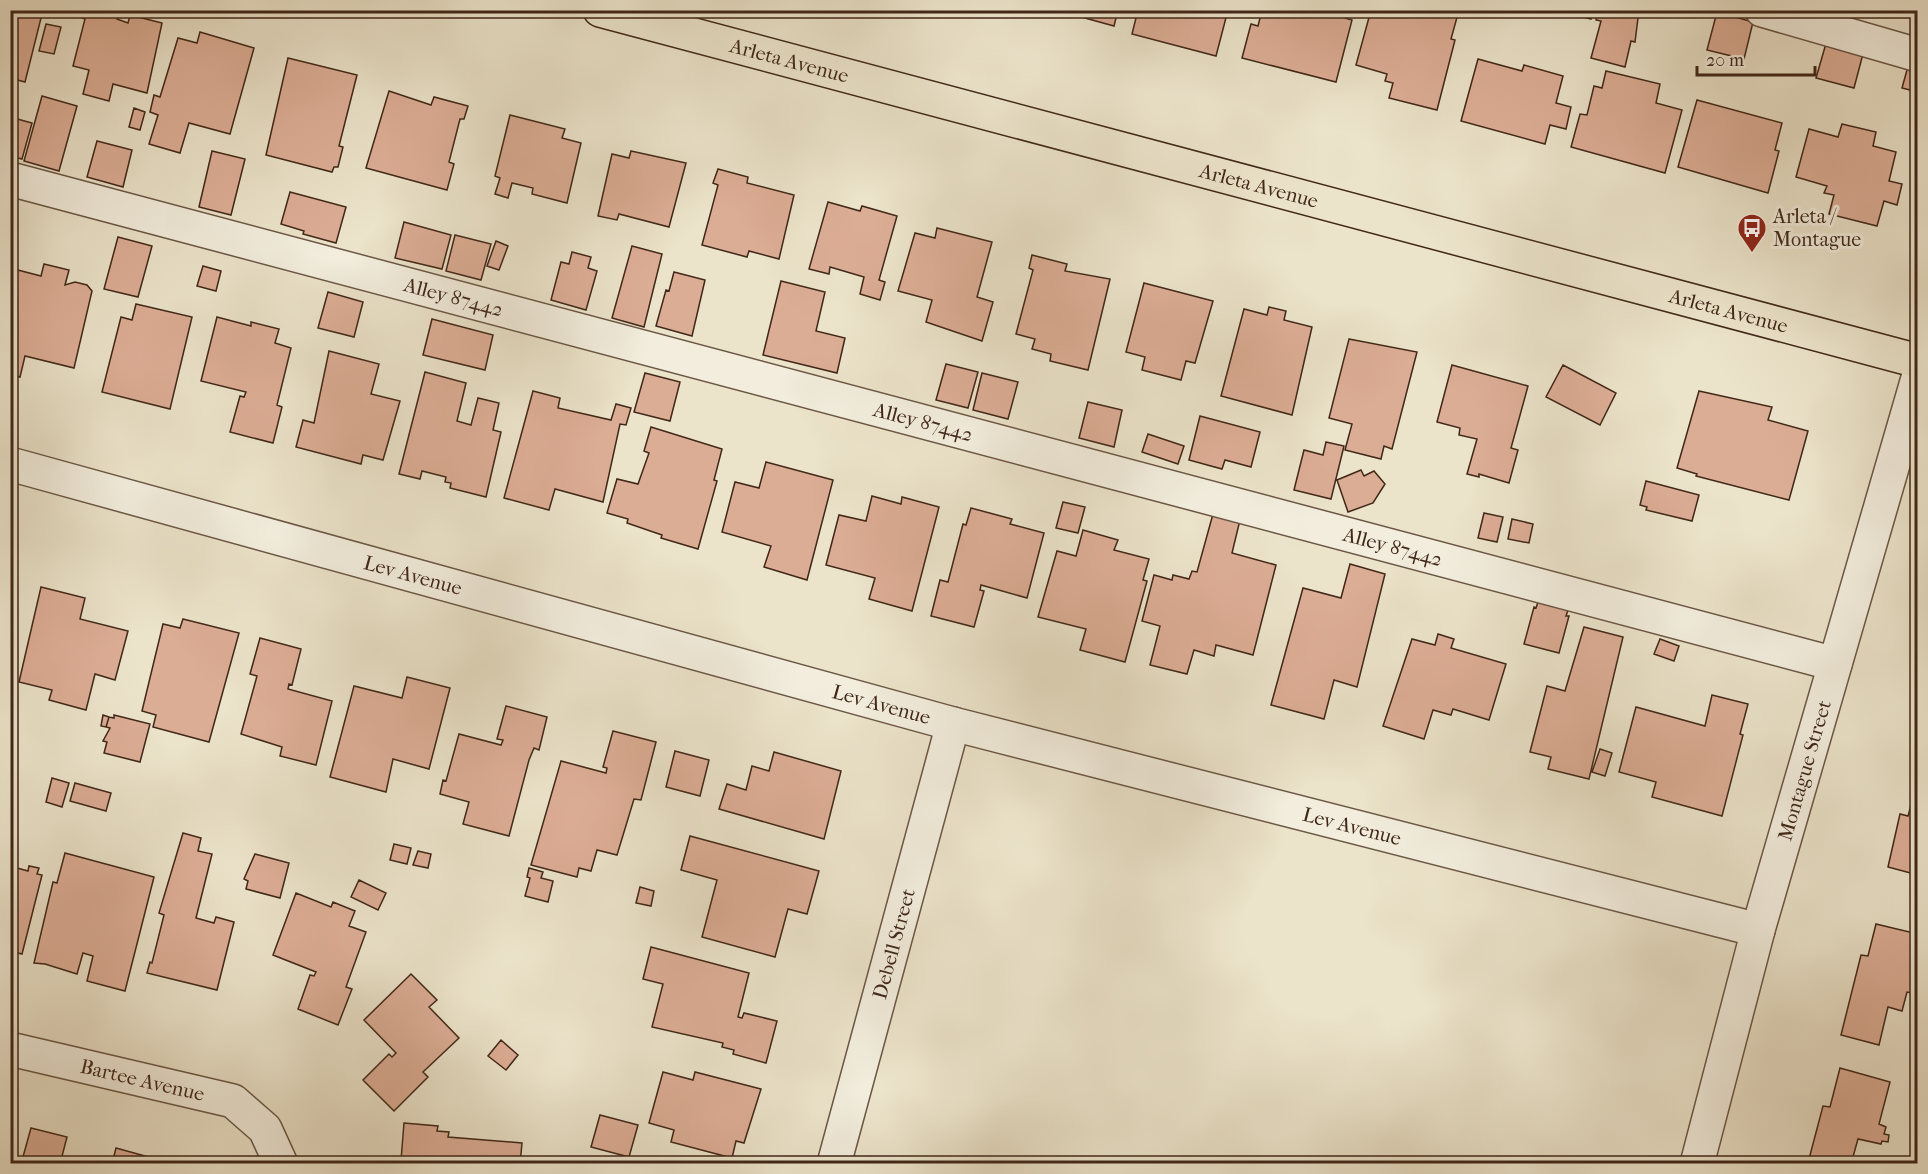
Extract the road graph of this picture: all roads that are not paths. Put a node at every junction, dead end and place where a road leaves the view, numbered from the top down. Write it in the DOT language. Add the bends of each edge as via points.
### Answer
graph roads {
  1 [pos="600,10"];
  2 [pos="1762,10"];
  3 [pos="1917,55"];
  4 [pos="10,179"];
  5 [pos="1917,361"];
  6 [pos="1917,378"];
  7 [pos="10,464"];
  8 [pos="1835,664"];
  9 [pos="953,724"];
  10 [pos="1758,930"];
  11 [pos="10,1049"];
  12 [pos="281,1164"];
  13 [pos="834,1164"];
  14 [pos="1697,1164"];
  1 -- 5 [label="main road, Arleta Avenue"];
  2 -- 3 [label="street"];
  4 -- 8 [label="street, Alley 87442"];
  6 -- 8 [label="street, Montague Street"];
  7 -- 9 [label="street, Lev Avenue"];
  8 -- 10 [label="street, Montague Street"];
  9 -- 10 [label="street, Lev Avenue"];
  9 -- 13 [label="street, Debell Street"];
  10 -- 14 [label="street, Montague Street"];
  11 -- 12 [label="street, Bartee Avenue" via="233,1101 265,1129"];
}
